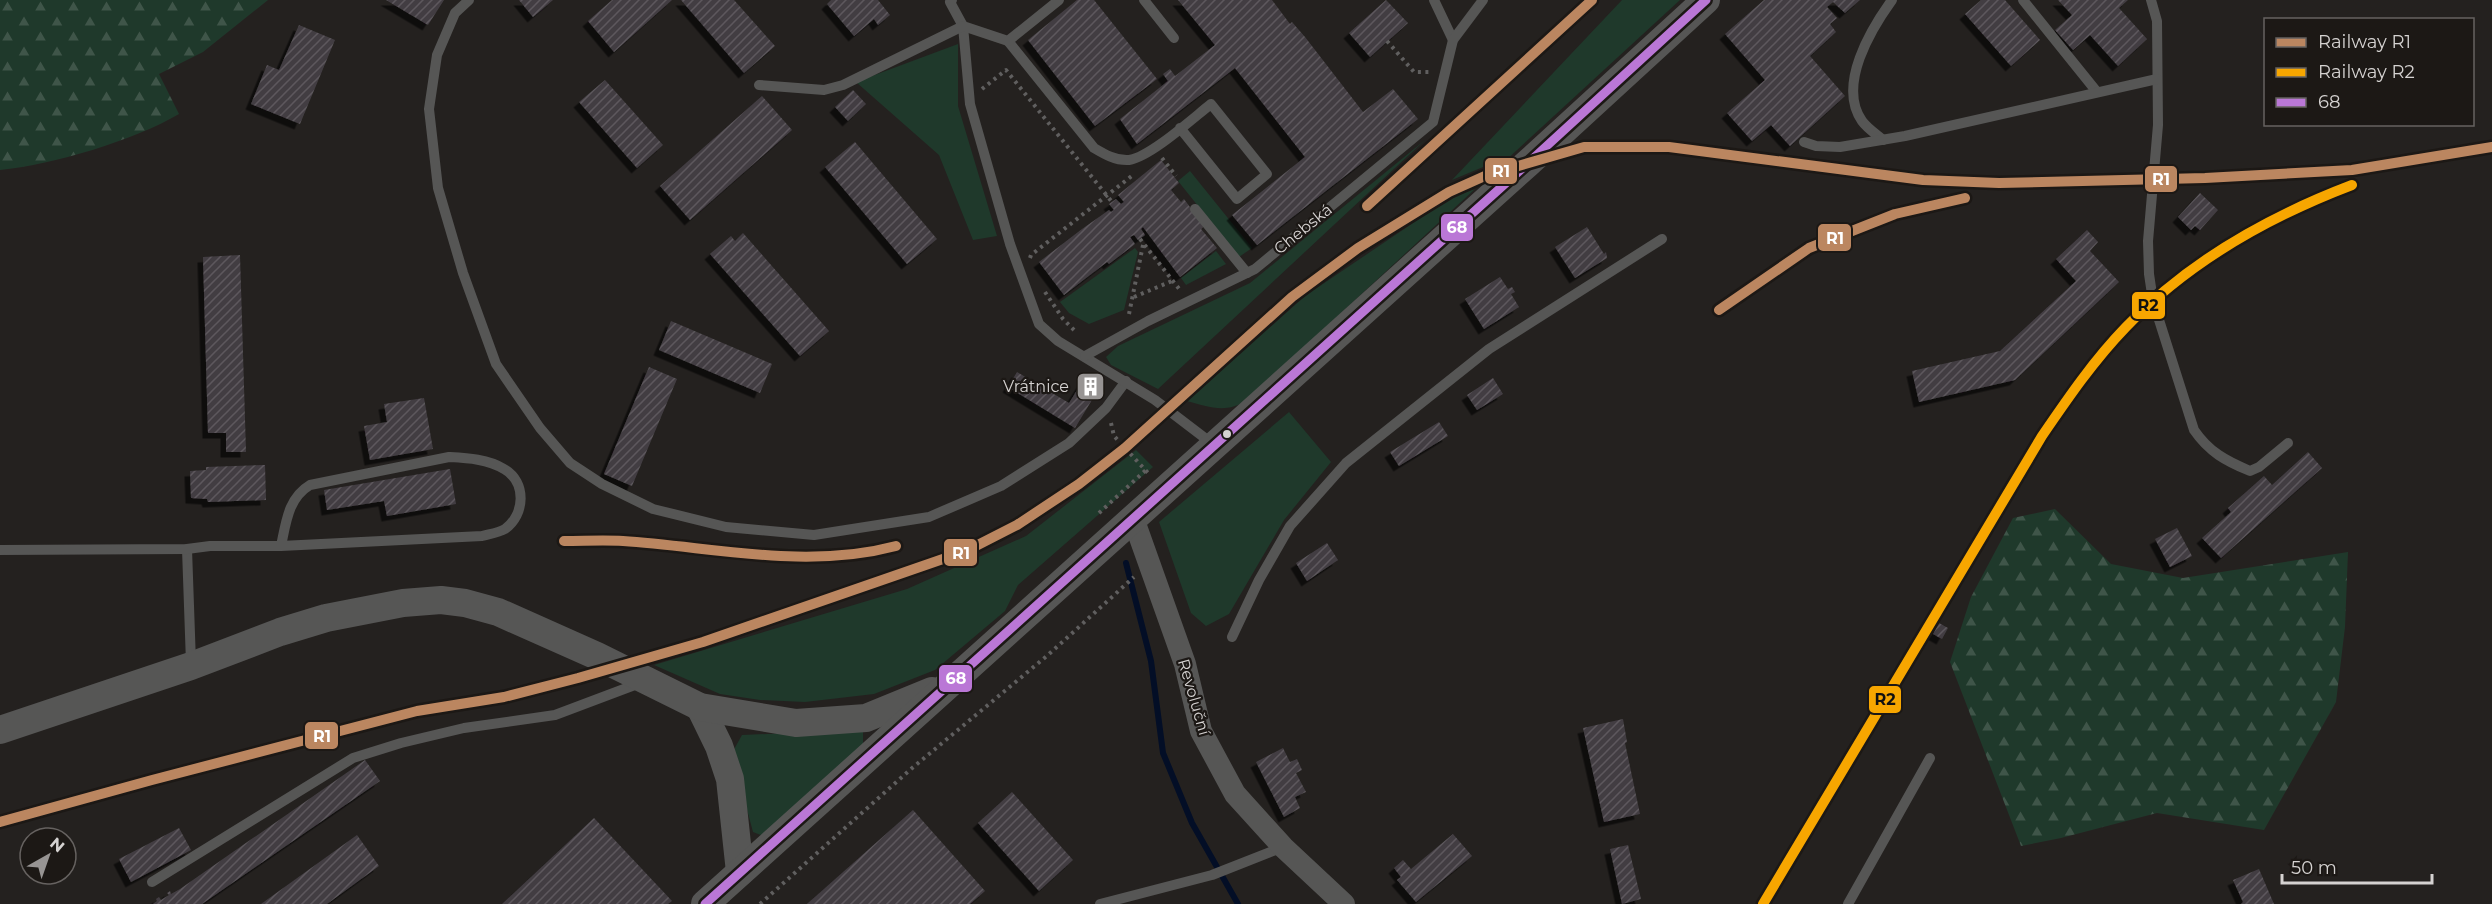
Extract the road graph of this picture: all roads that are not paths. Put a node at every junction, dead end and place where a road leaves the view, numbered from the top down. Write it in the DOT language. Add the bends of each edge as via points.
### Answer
graph roads {
  1 [pos="463,0"];
  2 [pos="469,0"];
  3 [pos="1059,0"];
  4 [pos="1144,0"];
  5 [pos="1434,0"];
  6 [pos="1483,0"];
  7 [pos="1706,0"];
  8 [pos="1892,0"];
  9 [pos="2023,0"];
  10 [pos="2151,0"];
  11 [pos="950,1"];
  12 [pos="455,13"];
  13 [pos="963,26"];
  14 [pos="1174,38"];
  15 [pos="1453,40"];
  16 [pos="1008,41"];
  17 [pos="2157,79"];
  18 [pos="759,85"];
  19 [pos="2097,92"];
  20 [pos="1180,128"];
  21 [pos="1883,140"];
  22 [pos="1804,142"];
  23 [pos="1195,209"];
  24 [pos="1662,239"];
  25 [pos="1247,273"];
  26 [pos="1084,356"];
  27 [pos="1125,381"];
  28 [pos="2288,444"];
  29 [pos="1215,445"];
  30 [pos="1134,518"];
  31 [pos="281,546"];
  32 [pos="186,549"];
  33 [pos="0,550"];
  34 [pos="1232,637"];
  35 [pos="192,666"];
  36 [pos="645,681"];
  37 [pos="954,682"];
  38 [pos="700,707"];
  39 [pos="0,730"];
  40 [pos="1930,758"];
  41 [pos="1283,847"];
  42 [pos="740,872"];
  43 [pos="152,882"];
  44 [pos="705,904"];
  45 [pos="1100,904"];
  46 [pos="1344,904"];
  47 [pos="1848,904"];
  1 -- 12 [label="lane"];
  2 -- 12 [label="lane"];
  3 -- 16 [label="lane"];
  4 -- 14 [label="lane"];
  5 -- 15 [label="lane"];
  6 -- 15 [label="lane"];
  7 -- 29 [label="street"];
  8 -- 21 [label="lane" via="1864,45 1852,92 1861,120"];
  9 -- 19 [label="lane"];
  10 -- 17 [label="lane" via="2157,21"];
  11 -- 13 [label="lane"];
  12 -- 27 [label="lane" via="437,55 429,109 438,188 463,273 496,364 540,428 570,463 602,484 653,510 726,527 814,535 929,517 1001,486 1069,443 1106,408"];
  13 -- 16 [label="lane"];
  13 -- 18 [label="lane" via="843,85 824,90"];
  13 -- 26 [label="lane" via="970,99 1010,244 1039,324"];
  15 -- 25 [label="lane, Chebská" via="1433,122"];
  16 -- 20 [label="lane" via="1094,148 1107,156 1122,160 1141,156"];
  17 -- 19 [label="lane"];
  17 -- 28 [label="lane" via="2149,274 2153,302 2194,430 2222,459 2250,471"];
  19 -- 21 [label="lane"];
  20 -- 20 [label="lane" via="1210,104 1267,174 1237,199"];
  21 -- 22 [label="lane" via="1840,147"];
  23 -- 25 [label="lane"];
  24 -- 34 [label="lane" via="1489,350 1346,463 1290,526"];
  25 -- 26 [label="lane, Chebská"];
  26 -- 27 [label="lane"];
  27 -- 29 [label="lane"];
  29 -- 30 [label="street" via="1154,480"];
  30 -- 37 [label="street"];
  30 -- 41 [label="street, Revoluční" via="1185,664 1201,731 1235,794"];
  31 -- 31 [label="lane" via="494,533 512,522 519,512 521,496 505,469 470,458 449,458 310,485 292,503"];
  31 -- 32 [label="lane"];
  32 -- 33 [label="lane"];
  32 -- 35 [label="lane"];
  35 -- 36 [label="street" via="326,618 392,604 441,600 498,612"];
  35 -- 39 [label="street"];
  36 -- 38 [label="street"];
  36 -- 43 [label="lane" via="555,715 464,728 354,758"];
  37 -- 38 [label="street" via="866,718 796,723"];
  37 -- 42 [label="street"];
  38 -- 42 [label="street" via="730,779"];
  40 -- 47 [label="lane"];
  41 -- 45 [label="lane" via="1212,875"];
  41 -- 46 [label="street, Revoluční"];
  42 -- 44 [label="street"];
}
